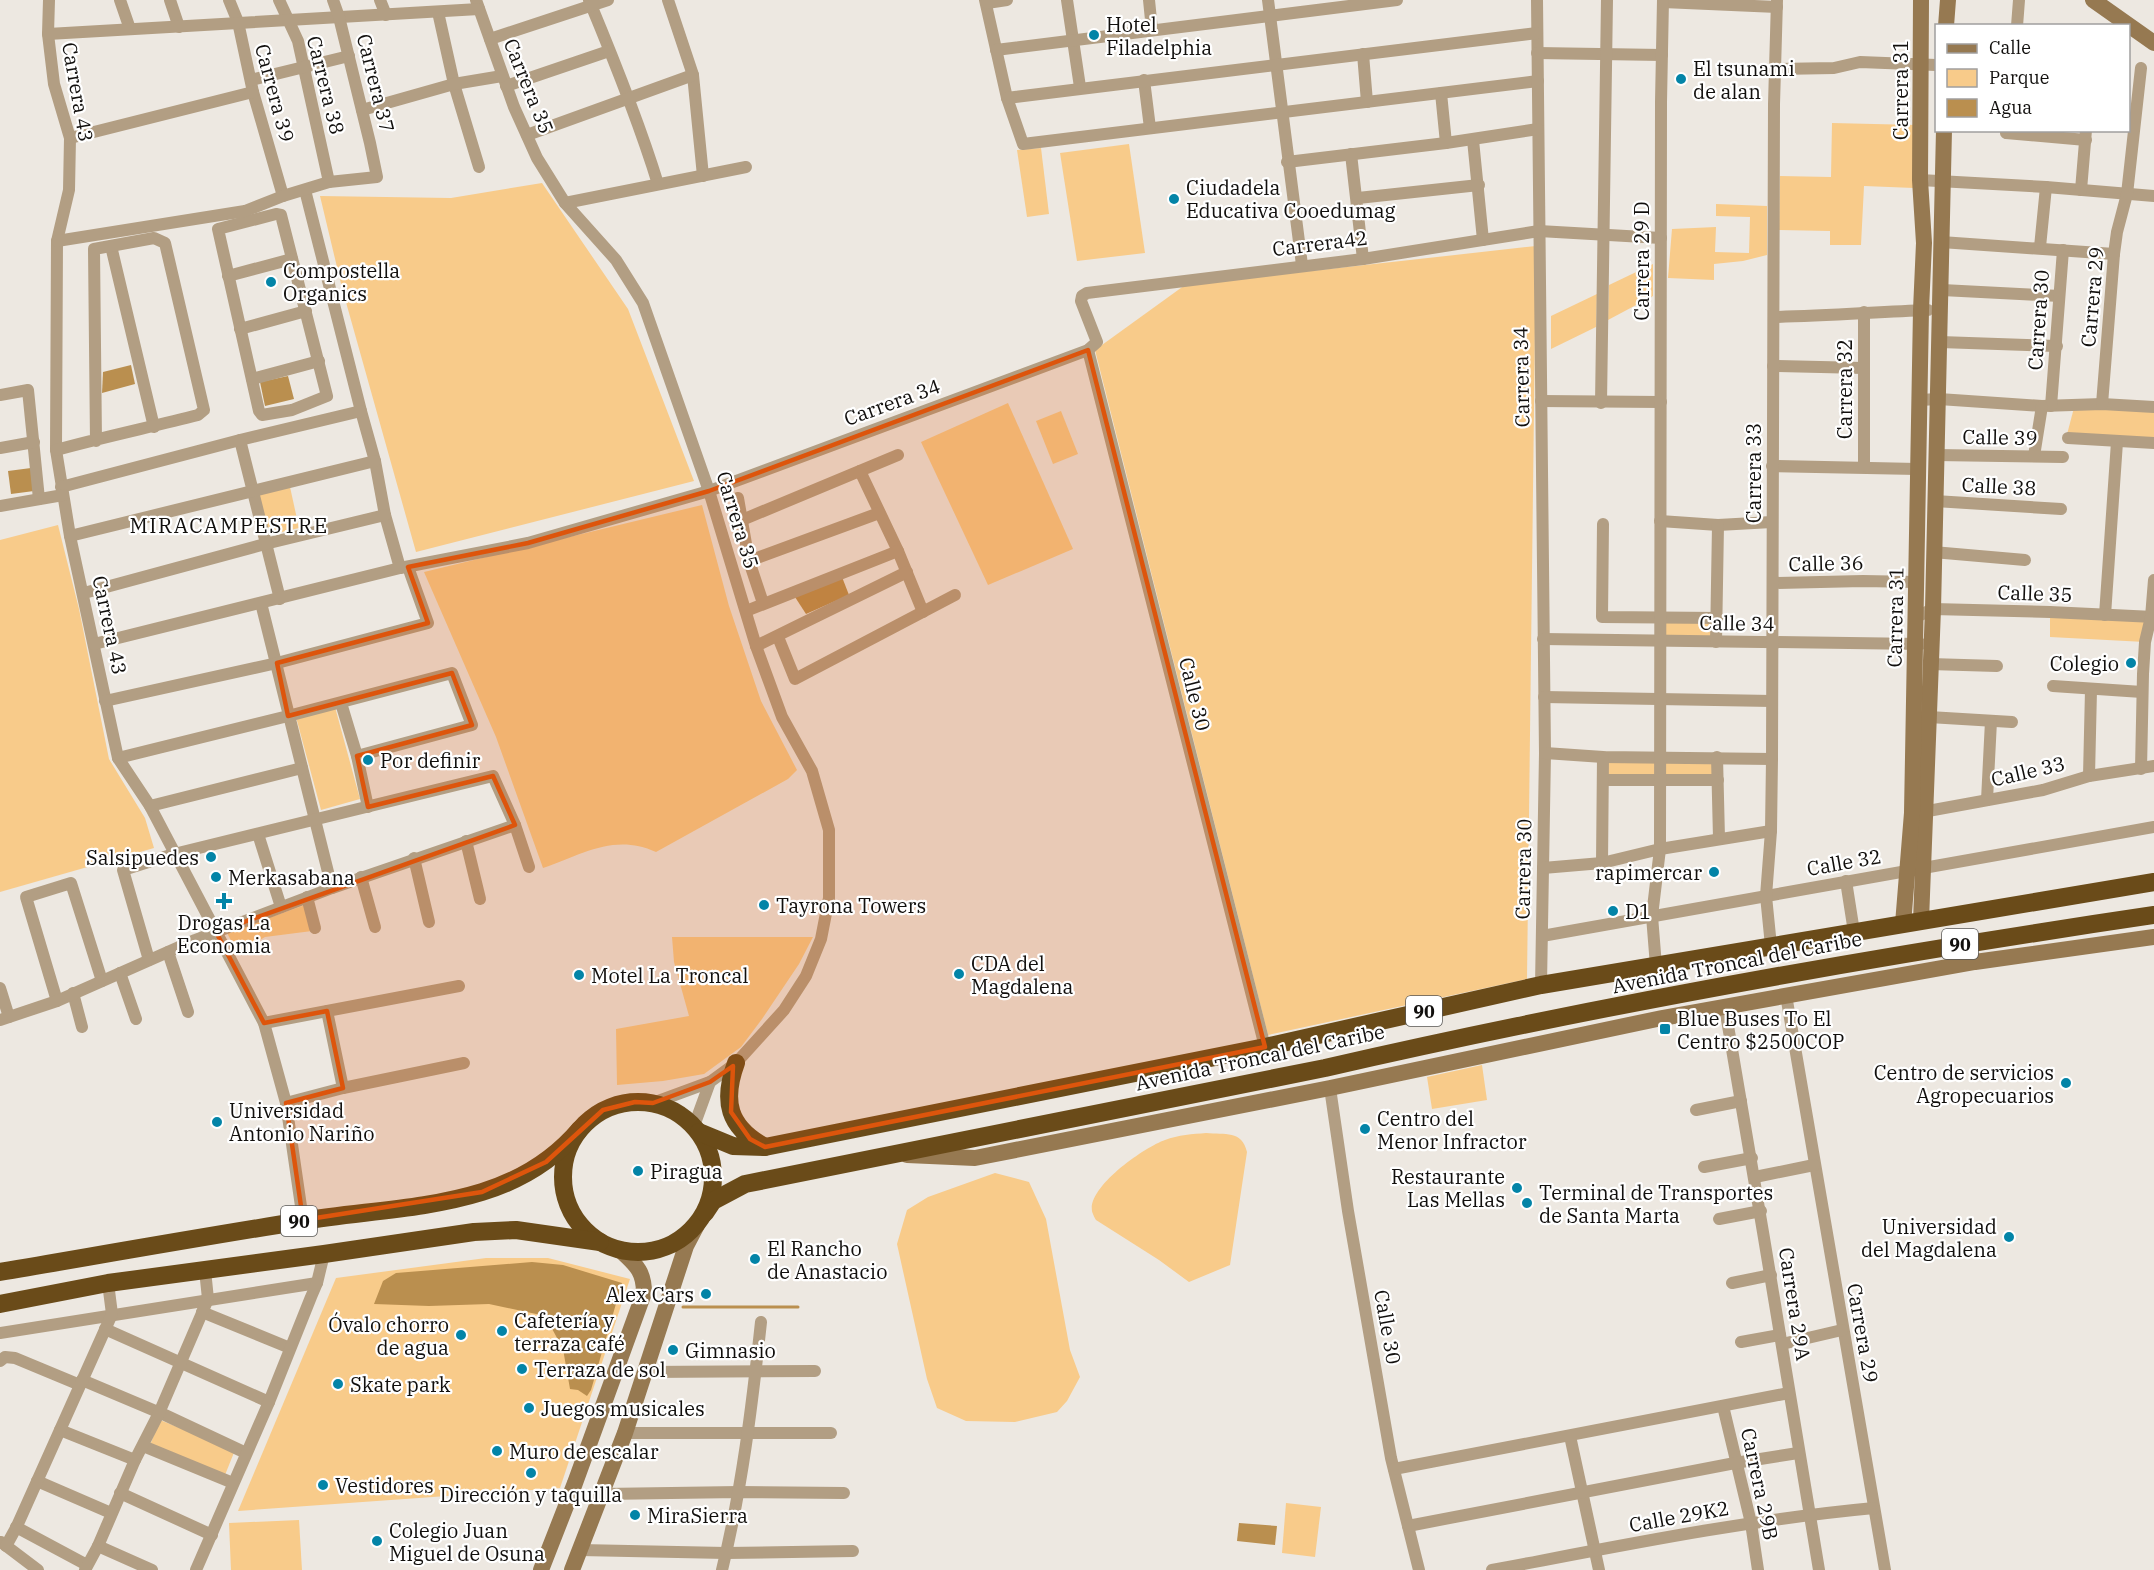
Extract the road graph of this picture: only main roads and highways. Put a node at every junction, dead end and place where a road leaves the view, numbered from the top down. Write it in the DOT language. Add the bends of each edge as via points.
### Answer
graph roads {
  1 [pos="2154,882"];
  2 [pos="2154,915"];
  3 [pos="736,1063"];
  4 [pos="580,1129"];
  5 [pos="696,1129"];
  6 [pos="765,1147"];
  7 [pos="701,1219"];
  8 [pos="600,1242"];
  9 [pos="0,1272"];
  10 [pos="0,1304"];
  1 -- 6 [label="highway, Avenida Troncal del Caribe / 90" via="1541,985 1265,1047"];
  2 -- 7 [label="highway, Avenida Troncal del Caribe / 90" via="1766,978 746,1184 713,1201"];
  3 -- 6 [label="highway" via="728,1095 731,1112 738,1127"];
  4 -- 5 [label="highway" via="603,1110 635,1102 668,1108"];
  4 -- 8 [label="highway" via="564,1158 563,1190 576,1220"];
  4 -- 9 [label="highway, 90" via="546,1162 482,1192"];
  5 -- 6 [label="highway, Avenida Troncal del Caribe / 90" via="733,1146"];
  5 -- 7 [label="highway" via="706,1145 714,1172 710,1200"];
  7 -- 8 [label="highway" via="681,1239 649,1252 621,1251"];
  8 -- 10 [label="highway, 90" via="516,1230 474,1232 108,1283"];
}
